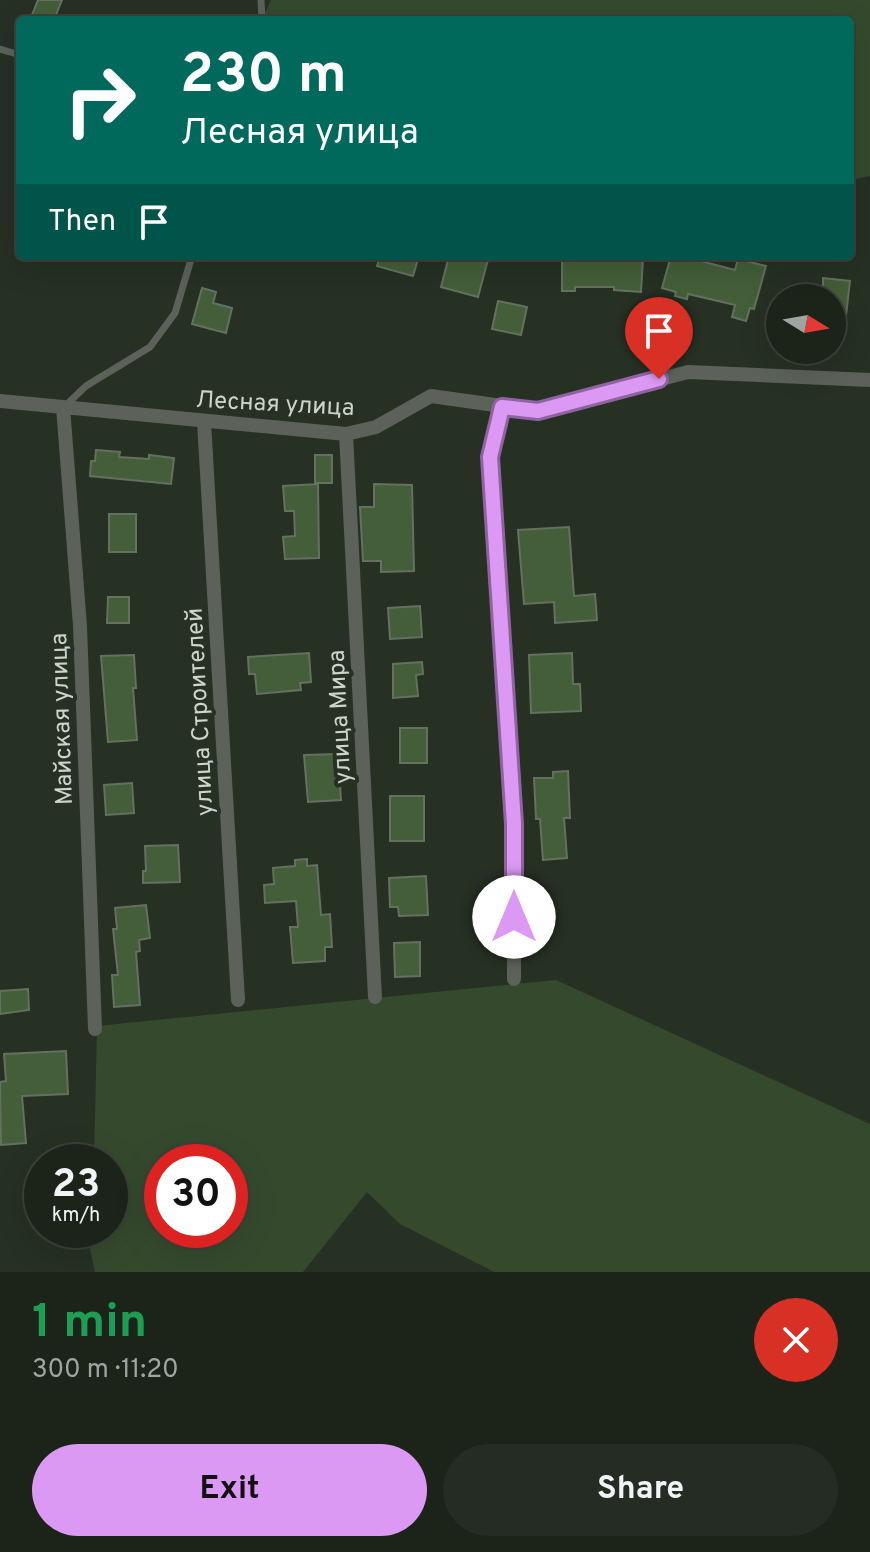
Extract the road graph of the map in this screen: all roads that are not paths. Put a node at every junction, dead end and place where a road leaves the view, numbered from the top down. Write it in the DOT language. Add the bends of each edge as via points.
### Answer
graph roads {
  1 [pos="191,260"];
  2 [pos="870,380"];
  3 [pos="0,401"];
  4 [pos="63,407"];
  5 [pos="502,407"];
  6 [pos="204,422"];
  7 [pos="346,434"];
  8 [pos="514,979"];
  9 [pos="375,997"];
  10 [pos="238,1000"];
  11 [pos="95,1029"];
  1 -- 4 [label="lane" via="175,313 150,347 86,386"];
  2 -- 5 [label="street, Лесная улица" via="688,372 538,411"];
  3 -- 4 [label="street, Лесная улица"];
  4 -- 6 [label="street, Лесная улица"];
  4 -- 11 [label="street, Майская улица" via="80,626"];
  5 -- 7 [label="street, Лесная улица" via="431,396 376,427"];
  5 -- 8 [label="street" via="490,457 514,824"];
  6 -- 7 [label="street, Лесная улица"];
  6 -- 10 [label="street, улица Строителей"];
  7 -- 9 [label="street, улица Мира"];
}
